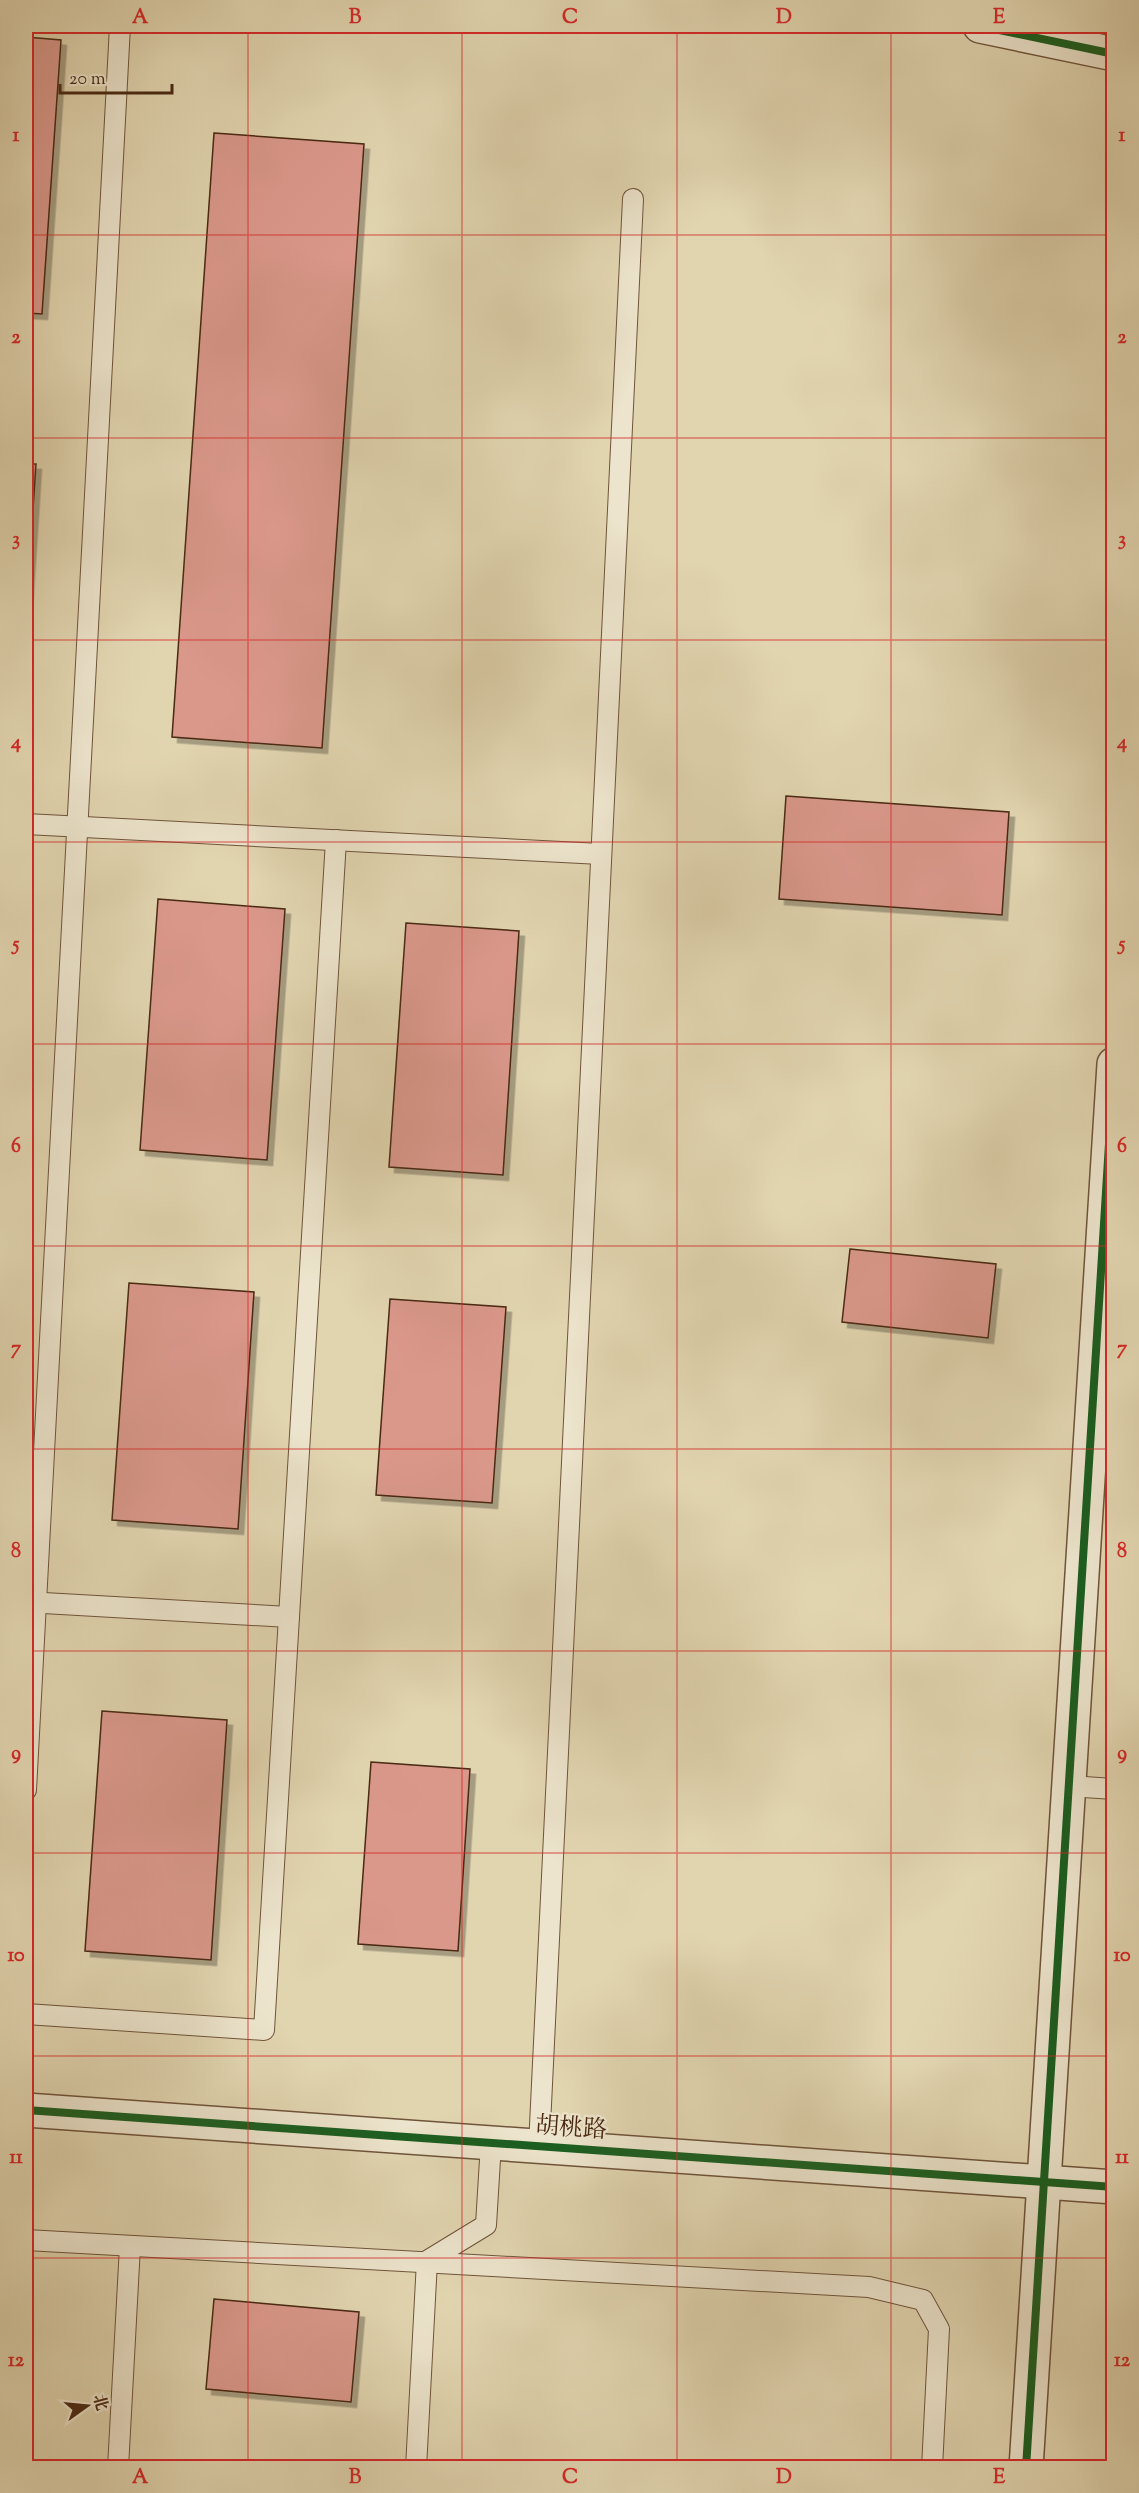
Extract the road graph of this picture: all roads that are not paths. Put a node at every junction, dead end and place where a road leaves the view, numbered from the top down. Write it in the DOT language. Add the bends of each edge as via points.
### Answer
graph roads {
  1 [pos="120,26"];
  2 [pos="980,26"];
  3 [pos="1113,54"];
  4 [pos="633,199"];
  5 [pos="26,824"];
  6 [pos="77,827"];
  7 [pos="336,840"];
  8 [pos="601,854"];
  9 [pos="1113,1064"];
  10 [pos="31,1602"];
  11 [pos="290,1617"];
  12 [pos="1069,1786"];
  13 [pos="1113,1789"];
  14 [pos="26,1790"];
  15 [pos="26,2014"];
  16 [pos="26,2110"];
  17 [pos="491,2143"];
  18 [pos="539,2146"];
  19 [pos="1045,2182"];
  20 [pos="1113,2187"];
  21 [pos="26,2240"];
  22 [pos="130,2246"];
  23 [pos="427,2261"];
  24 [pos="117,2468"];
  25 [pos="416,2468"];
  26 [pos="932,2468"];
  27 [pos="1026,2468"];
  1 -- 6 [label="lane"];
  2 -- 3 [label="street"];
  4 -- 8 [label="lane"];
  5 -- 6 [label="lane"];
  6 -- 7 [label="lane"];
  6 -- 10 [label="lane"];
  7 -- 8 [label="lane"];
  7 -- 11 [label="lane"];
  8 -- 18 [label="lane"];
  9 -- 12 [label="street"];
  10 -- 11 [label="lane"];
  10 -- 14 [label="lane"];
  11 -- 15 [label="lane" via="264,2030"];
  12 -- 13 [label="lane"];
  12 -- 19 [label="street"];
  16 -- 17 [label="street, 胡桃路"];
  17 -- 18 [label="street, 胡桃路"];
  17 -- 23 [label="lane" via="486,2225"];
  18 -- 19 [label="street, 胡桃路"];
  19 -- 20 [label="street, 胡桃路"];
  19 -- 27 [label="street"];
  21 -- 22 [label="lane"];
  22 -- 23 [label="lane"];
  22 -- 24 [label="lane"];
  23 -- 25 [label="lane"];
  23 -- 26 [label="lane" via="869,2287 923,2300 939,2329"];
}
